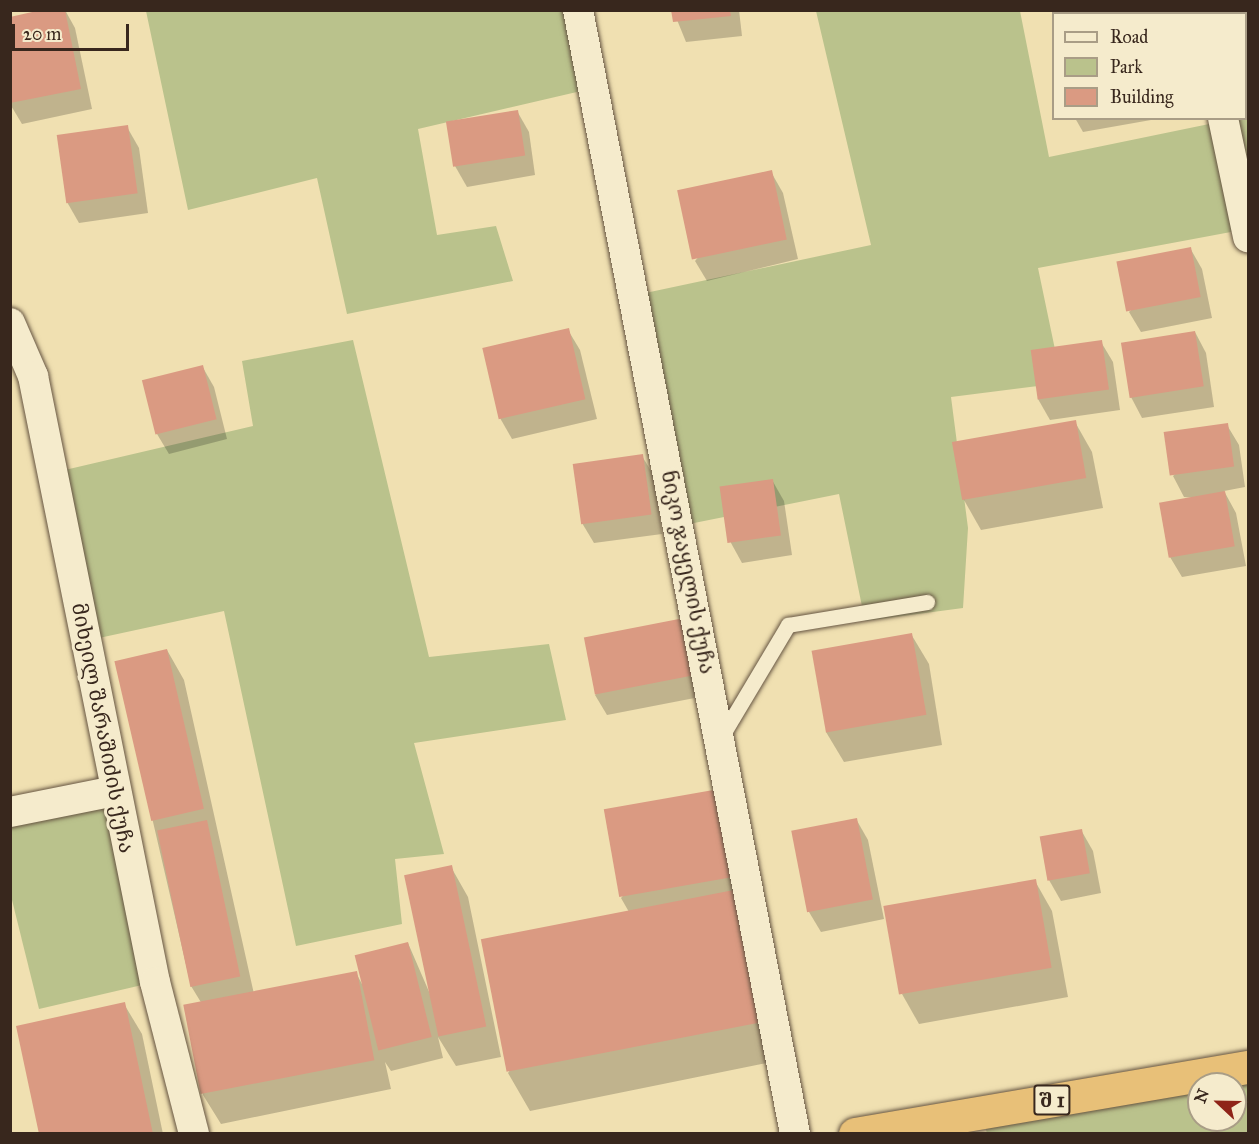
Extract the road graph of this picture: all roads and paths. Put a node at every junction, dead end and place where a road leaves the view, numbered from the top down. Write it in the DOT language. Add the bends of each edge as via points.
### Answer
graph roads {
  1 [pos="578,10"];
  2 [pos="1223,120"];
  3 [pos="1248,237"];
  4 [pos="10,323"];
  5 [pos="927,603"];
  6 [pos="719,740"];
  7 [pos="115,791"];
  8 [pos="10,812"];
  9 [pos="1248,1067"];
  10 [pos="194,1134"];
  11 [pos="795,1134"];
  12 [pos="855,1134"];
  1 -- 6 [label="street, ნიკო ჯაყელის ქუჩა"];
  2 -- 3 [label="street"];
  4 -- 7 [label="street, მიხეილ შარაშიძის ქუჩა" via="33,376"];
  5 -- 6 [label="lane" via="788,625"];
  6 -- 11 [label="street, ნიკო ჯაყელის ქუჩა"];
  7 -- 8 [label="street"];
  7 -- 10 [label="street, მიხეილ შარაშიძის ქუჩა"];
  9 -- 12 [label="highway, შ 1"];
}
